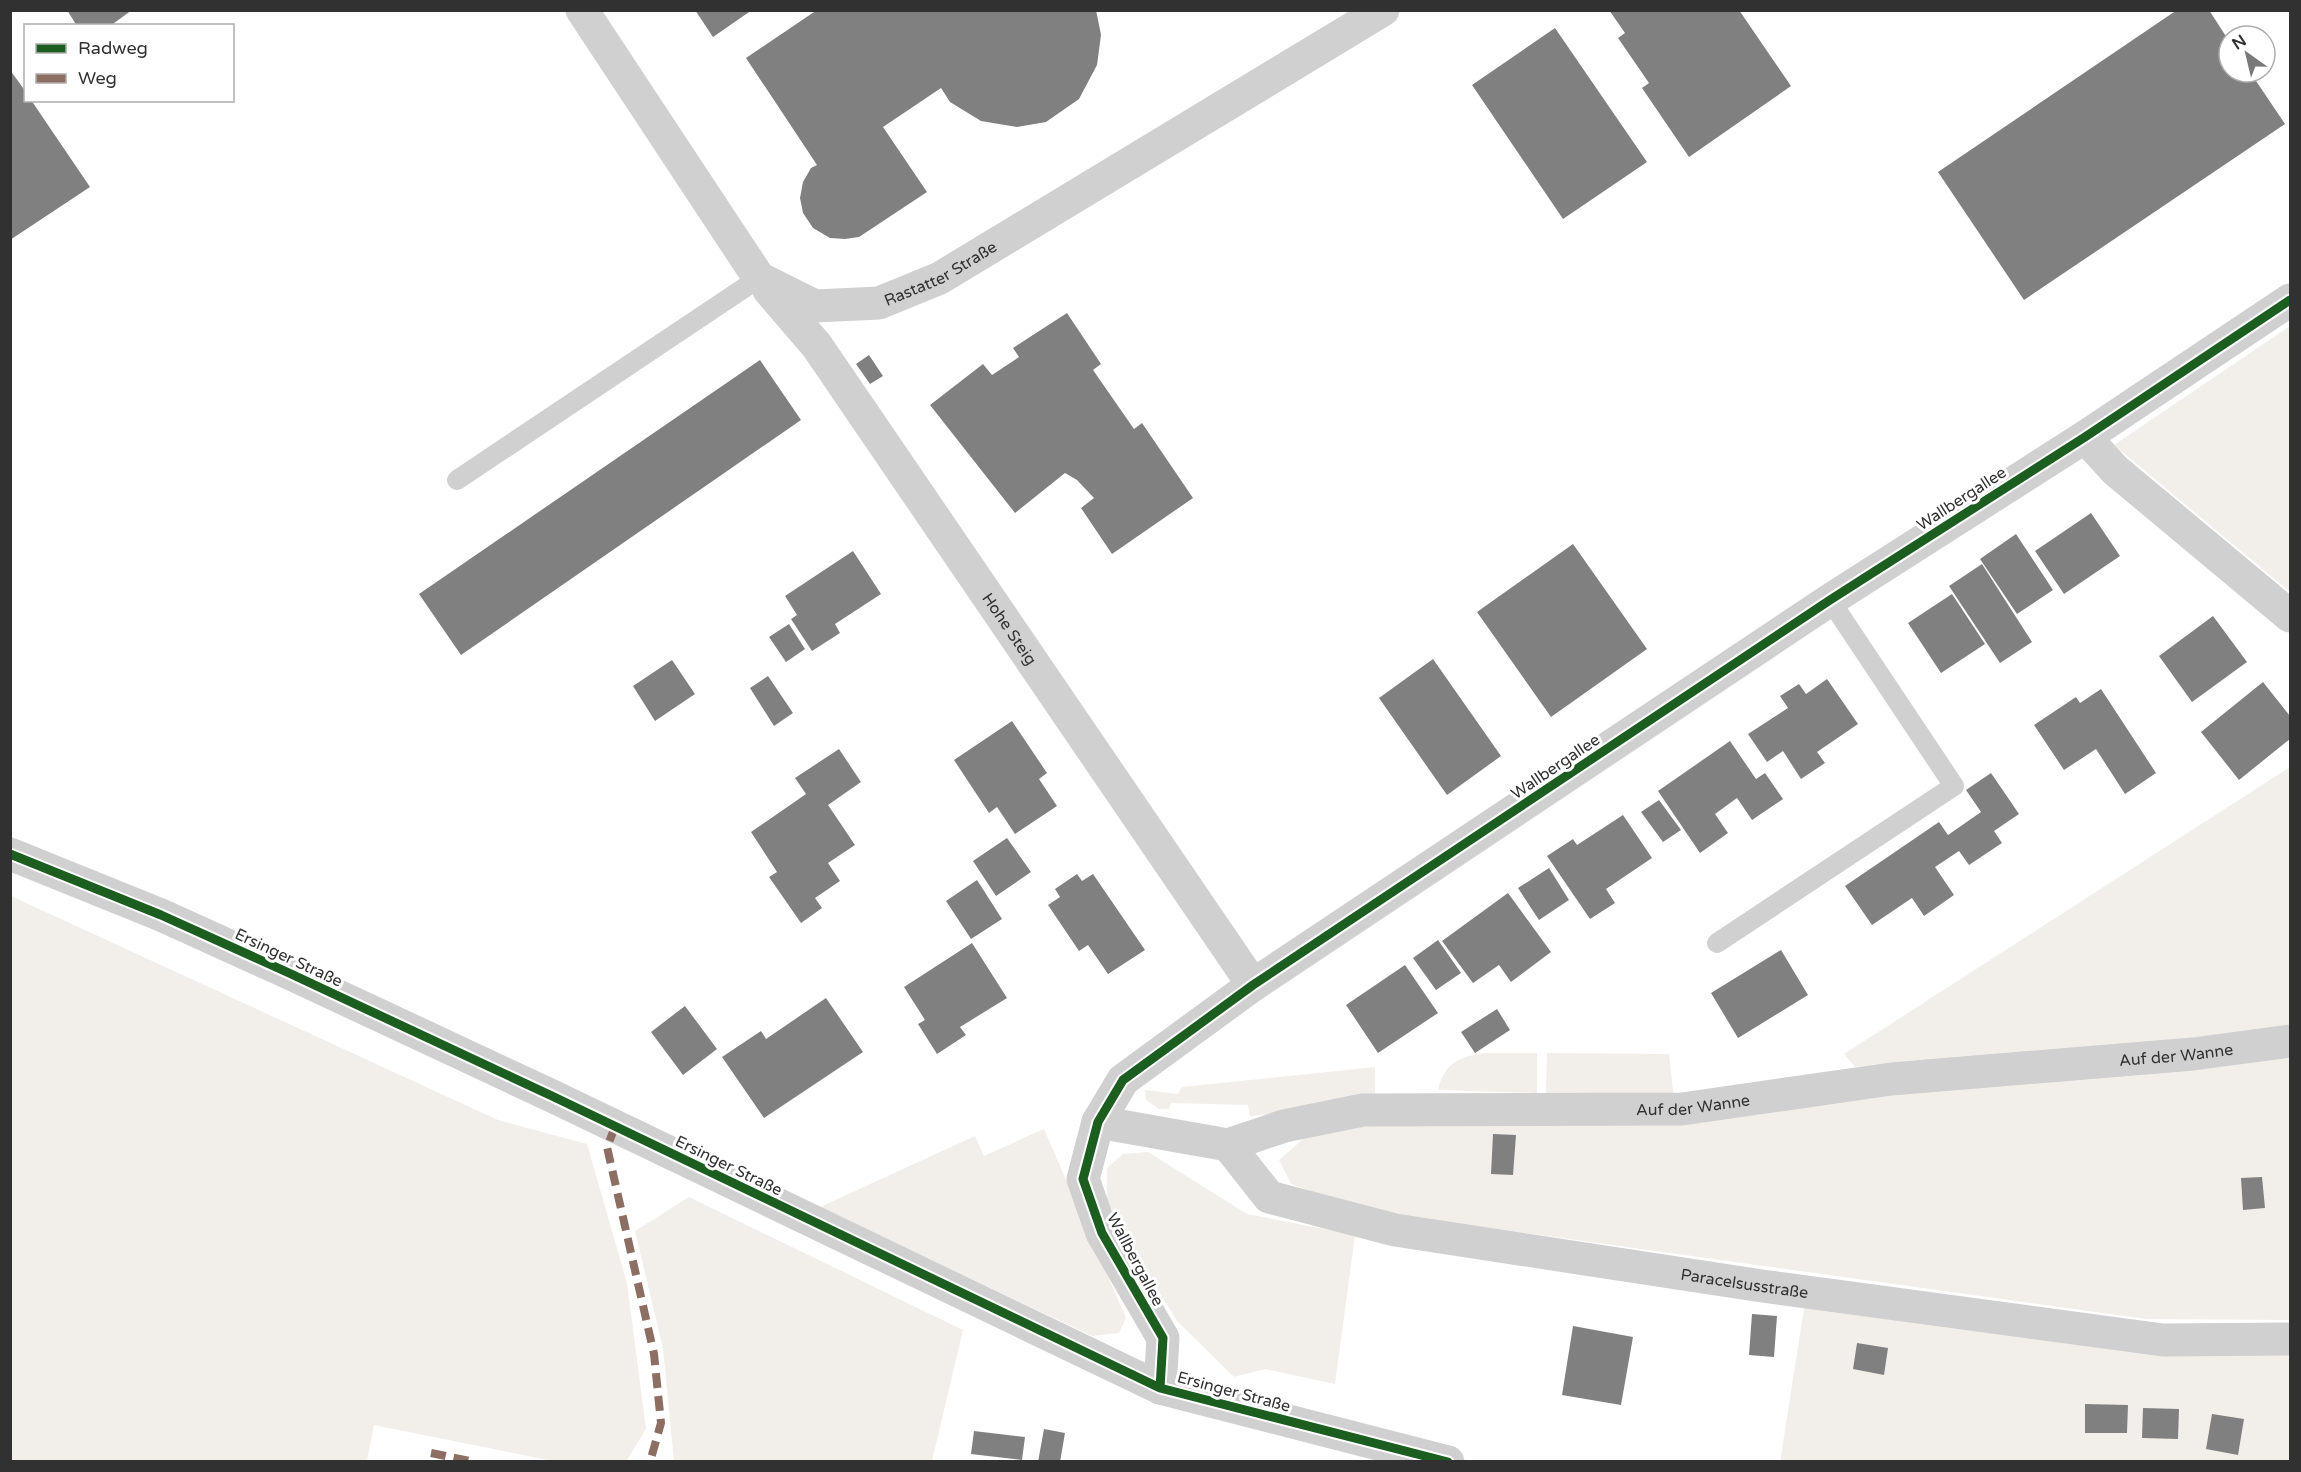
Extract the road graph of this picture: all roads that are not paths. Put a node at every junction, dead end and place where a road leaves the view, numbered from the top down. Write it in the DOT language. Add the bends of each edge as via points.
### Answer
graph roads {
  1 [pos="582,10"];
  2 [pos="1383,10"];
  3 [pos="759,278"];
  4 [pos="2290,300"];
  5 [pos="2085,437"];
  6 [pos="457,480"];
  7 [pos="1830,600"];
  8 [pos="2290,616"];
  9 [pos="10,854"];
  10 [pos="1717,943"];
  11 [pos="1253,984"];
  12 [pos="2290,1041"];
  13 [pos="1098,1122"];
  14 [pos="1228,1145"];
  15 [pos="2290,1339"];
  16 [pos="1161,1388"];
  17 [pos="1448,1461"];
  1 -- 3 [label="street, Rastatter Straße"];
  2 -- 3 [label="street, Rastatter Straße" via="940,278 879,303 815,306"];
  3 -- 6 [label="lane"];
  3 -- 11 [label="street, Hohe Steig" via="817,346"];
  4 -- 5 [label="street, Wallbergallee"];
  5 -- 7 [label="street, Wallbergallee"];
  5 -- 8 [label="street" via="2115,470"];
  7 -- 10 [label="lane" via="1954,786"];
  7 -- 11 [label="street, Wallbergallee"];
  9 -- 16 [label="street, Ersinger Straße" via="161,915 289,973"];
  11 -- 13 [label="street, Wallbergallee" via="1123,1080"];
  12 -- 14 [label="street, Auf der Wanne" via="2193,1054 1891,1079 1682,1108 1363,1110 1284,1126"];
  13 -- 14 [label="street, Auf der Wanne"];
  13 -- 16 [label="street, Wallbergallee" via="1083,1179 1102,1233 1163,1338"];
  14 -- 15 [label="street, Paracelsusstraße" via="1269,1197 1395,1230 1762,1286 2163,1340"];
  16 -- 17 [label="street, Ersinger Straße"];
}
